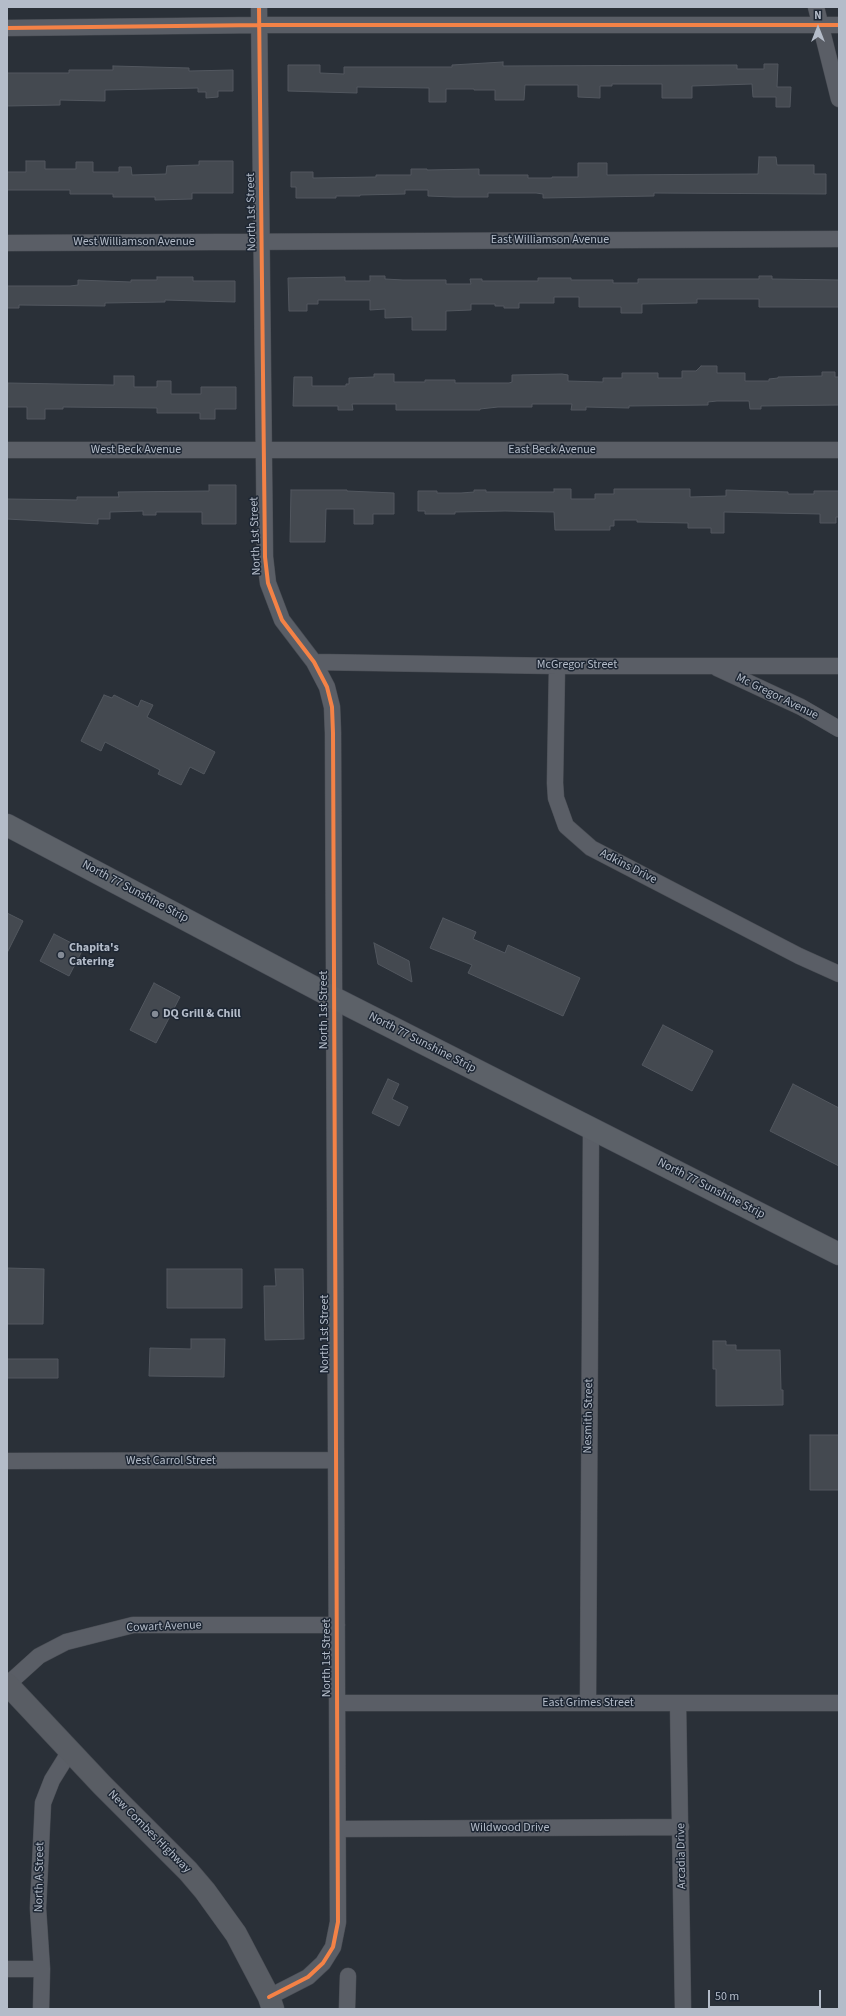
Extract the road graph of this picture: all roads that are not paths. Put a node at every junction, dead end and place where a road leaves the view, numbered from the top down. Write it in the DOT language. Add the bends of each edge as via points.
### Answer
graph roads {
  1 [pos="260,7"];
  2 [pos="816,7"];
  3 [pos="260,25"];
  4 [pos="821,25"];
  5 [pos="839,25"];
  6 [pos="7,28"];
  7 [pos="839,99"];
  8 [pos="839,239"];
  9 [pos="262,242"];
  10 [pos="7,243"];
  11 [pos="7,450"];
  12 [pos="264,450"];
  13 [pos="839,450"];
  14 [pos="314,662"];
  15 [pos="557,666"];
  16 [pos="714,666"];
  17 [pos="839,666"];
  18 [pos="839,729"];
  19 [pos="7,825"];
  20 [pos="839,974"];
  21 [pos="334,998"];
  22 [pos="591,1129"];
  23 [pos="839,1254"];
  24 [pos="335,1460"];
  25 [pos="7,1461"];
  26 [pos="337,1625"];
  27 [pos="7,1684"];
  28 [pos="337,1703"];
  29 [pos="588,1703"];
  30 [pos="678,1703"];
  31 [pos="839,1703"];
  32 [pos="70,1751"];
  33 [pos="681,1827"];
  34 [pos="338,1829"];
  35 [pos="7,1969"];
  36 [pos="42,1969"];
  37 [pos="348,1976"];
  38 [pos="271,2003"];
  39 [pos="41,2009"];
  40 [pos="348,2009"];
  41 [pos="683,2009"];
  1 -- 3 [label="street, North 1st Street"];
  2 -- 4 [label="street"];
  3 -- 4 [label="street"];
  3 -- 6 [label="street"];
  3 -- 9 [label="street, North 1st Street"];
  4 -- 5 [label="street"];
  4 -- 7 [label="street"];
  8 -- 9 [label="street, East Williamson Avenue"];
  9 -- 10 [label="street, West Williamson Avenue"];
  9 -- 12 [label="street, North 1st Street"];
  11 -- 12 [label="street, West Beck Avenue"];
  12 -- 13 [label="street, East Beck Avenue"];
  12 -- 14 [label="street, North 1st Street" via="265,557 268,583 282,620"];
  14 -- 15 [label="street, McGregor Street"];
  14 -- 21 [label="street, North 1st Street" via="327,687 332,707"];
  15 -- 16 [label="street, McGregor Street"];
  15 -- 20 [label="street, Adkins Drive" via="555,783 556,798 566,826 591,848 799,956"];
  16 -- 17 [label="street, McGregor Street"];
  16 -- 18 [label="street, Mc Gregor Avenue" via="801,707"];
  19 -- 21 [label="main road, North 77 Sunshine Strip"];
  21 -- 22 [label="main road, North 77 Sunshine Strip"];
  21 -- 24 [label="street, North 1st Street"];
  22 -- 23 [label="main road, North 77 Sunshine Strip"];
  22 -- 29 [label="street, Nesmith Street"];
  24 -- 25 [label="street, West Carrol Street"];
  24 -- 26 [label="street, North 1st Street"];
  26 -- 27 [label="street, Cowart Avenue" via="133,1626 66,1642 39,1656"];
  26 -- 28 [label="street, North 1st Street"];
  27 -- 32 [label="street, New Combes Highway"];
  28 -- 29 [label="street, East Grimes Street"];
  28 -- 34 [label="street, North 1st Street"];
  29 -- 30 [label="street, East Grimes Street"];
  30 -- 31 [label="street, East Grimes Street"];
  30 -- 33 [label="street, Arcadia Drive"];
  32 -- 36 [label="street, North A Street" via="52,1780 43,1803 38,1908"];
  32 -- 38 [label="street, New Combes Highway" via="205,1891 236,1934"];
  33 -- 34 [label="street, Wildwood Drive"];
  33 -- 41 [label="street, Arcadia Drive"];
  34 -- 38 [label="street, North 1st Street" via="338,1922 333,1947 317,1970"];
  35 -- 36 [label="street"];
  36 -- 39 [label="street, North A Street"];
  37 -- 40 [label="street"];
}
